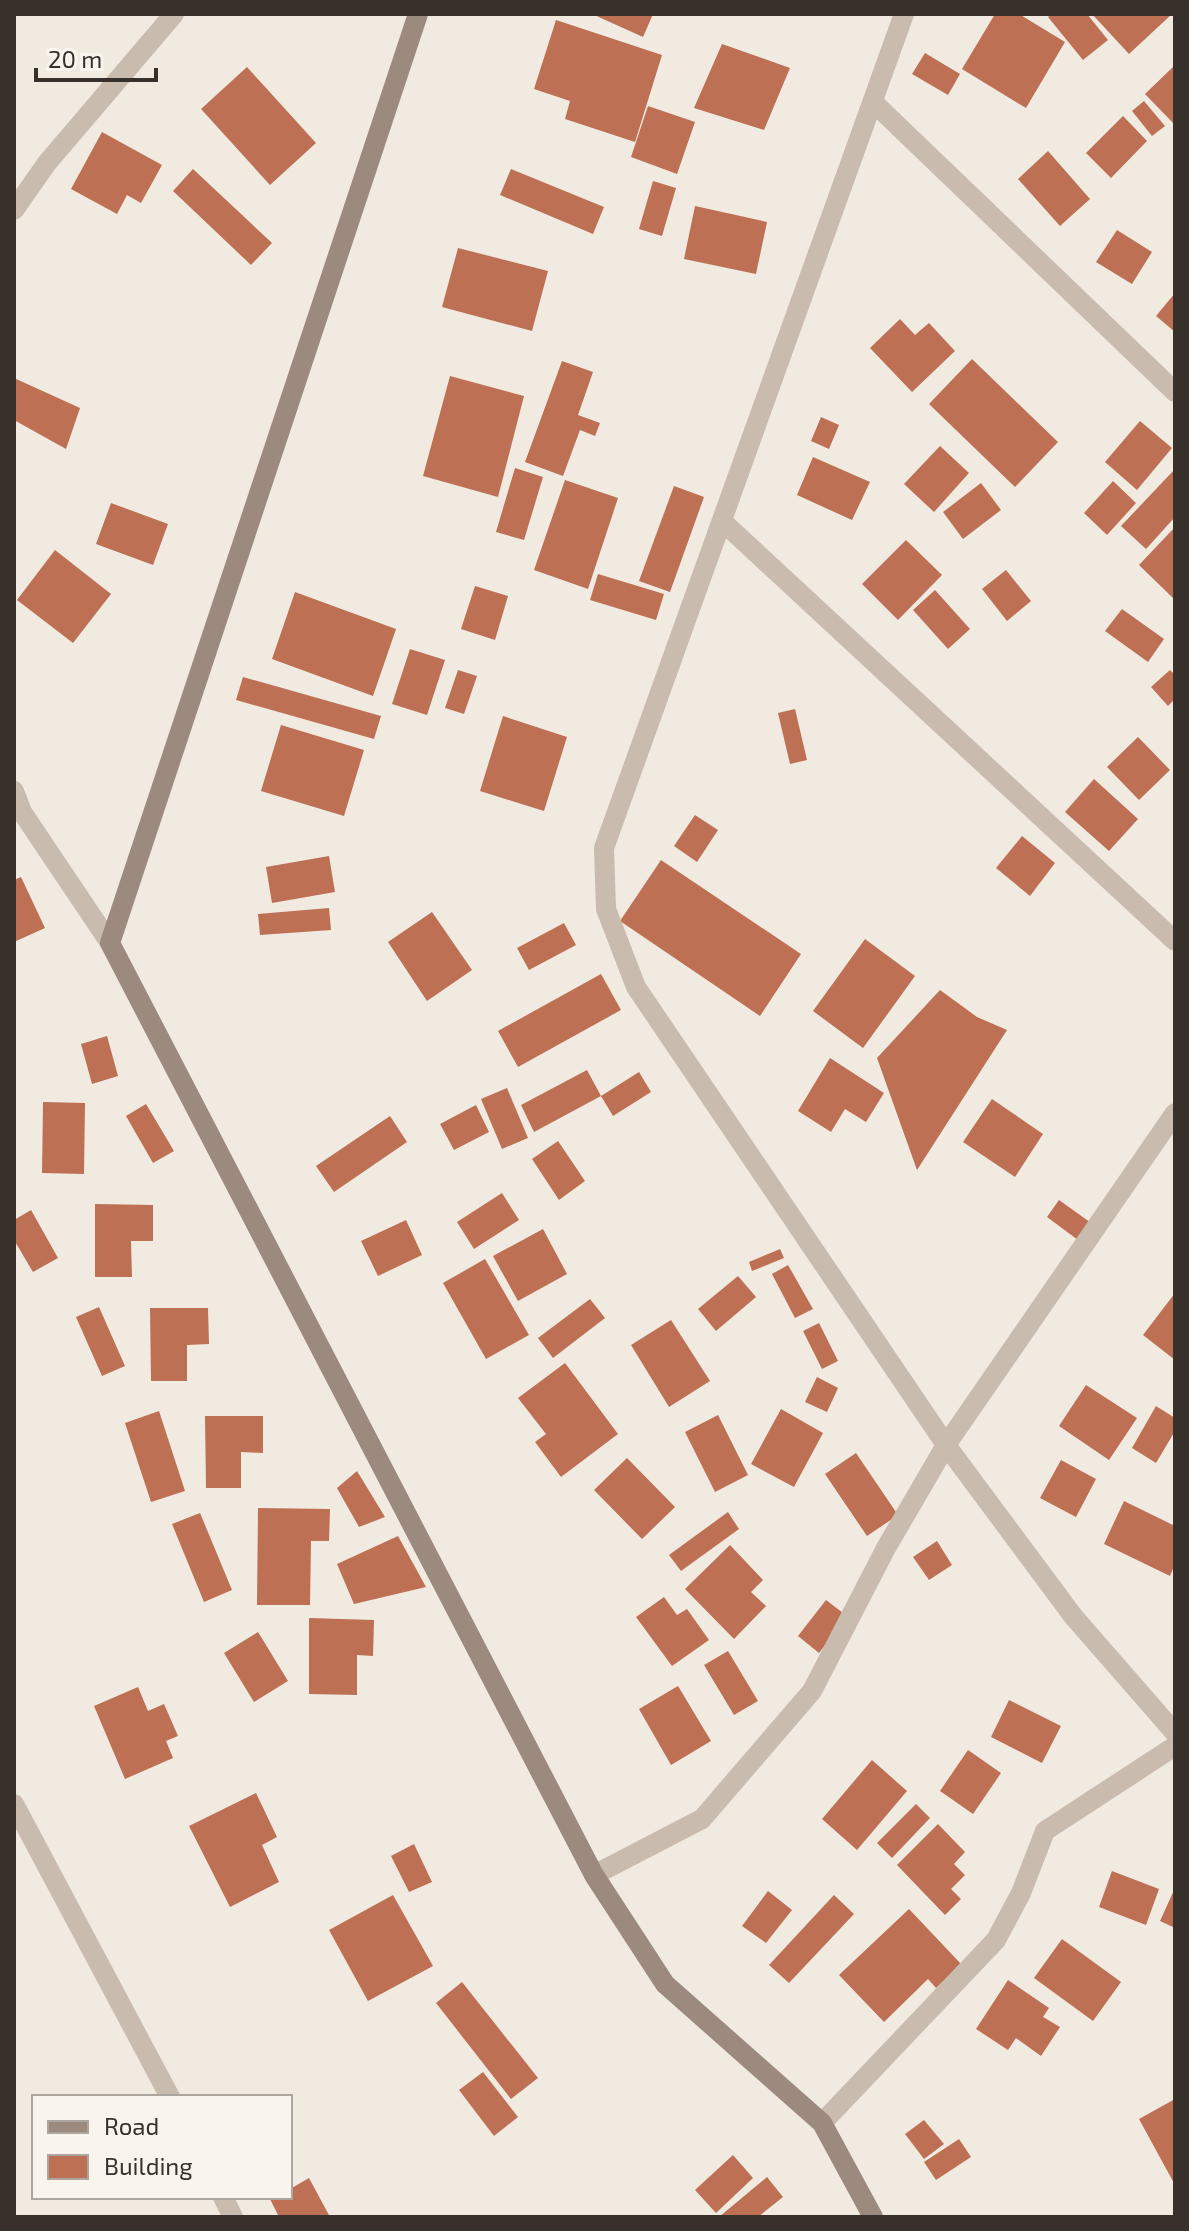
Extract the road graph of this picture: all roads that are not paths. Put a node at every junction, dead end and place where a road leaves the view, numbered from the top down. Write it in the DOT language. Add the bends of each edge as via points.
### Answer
graph roads {
  1 [pos="174,14"];
  2 [pos="418,14"];
  3 [pos="904,14"];
  4 [pos="873,102"];
  5 [pos="14,210"];
  6 [pos="1175,392"];
  7 [pos="723,522"];
  8 [pos="14,791"];
  9 [pos="1175,941"];
  10 [pos="110,943"];
  11 [pos="1175,1113"];
  12 [pos="946,1445"];
  13 [pos="1175,1733"];
  14 [pos="1175,1746"];
  15 [pos="14,1804"];
  16 [pos="594,1875"];
  17 [pos="169,2095"];
  18 [pos="822,2123"];
  19 [pos="224,2199"];
  20 [pos="233,2217"];
  21 [pos="873,2217"];
  1 -- 5 [label="street" via="47,163"];
  2 -- 10 [label="street"];
  3 -- 4 [label="street"];
  4 -- 6 [label="street"];
  4 -- 7 [label="street"];
  7 -- 9 [label="street"];
  7 -- 12 [label="street" via="604,848 606,909 636,987"];
  8 -- 10 [label="street" via="22,812"];
  10 -- 16 [label="street"];
  11 -- 12 [label="street"];
  12 -- 13 [label="street" via="1073,1616"];
  12 -- 16 [label="street" via="812,1691 702,1819"];
  14 -- 18 [label="street" via="1045,1831 996,1940"];
  15 -- 17 [label="street"];
  16 -- 18 [label="street" via="665,1984"];
  18 -- 21 [label="street"];
  19 -- 20 [label="street"];
}
